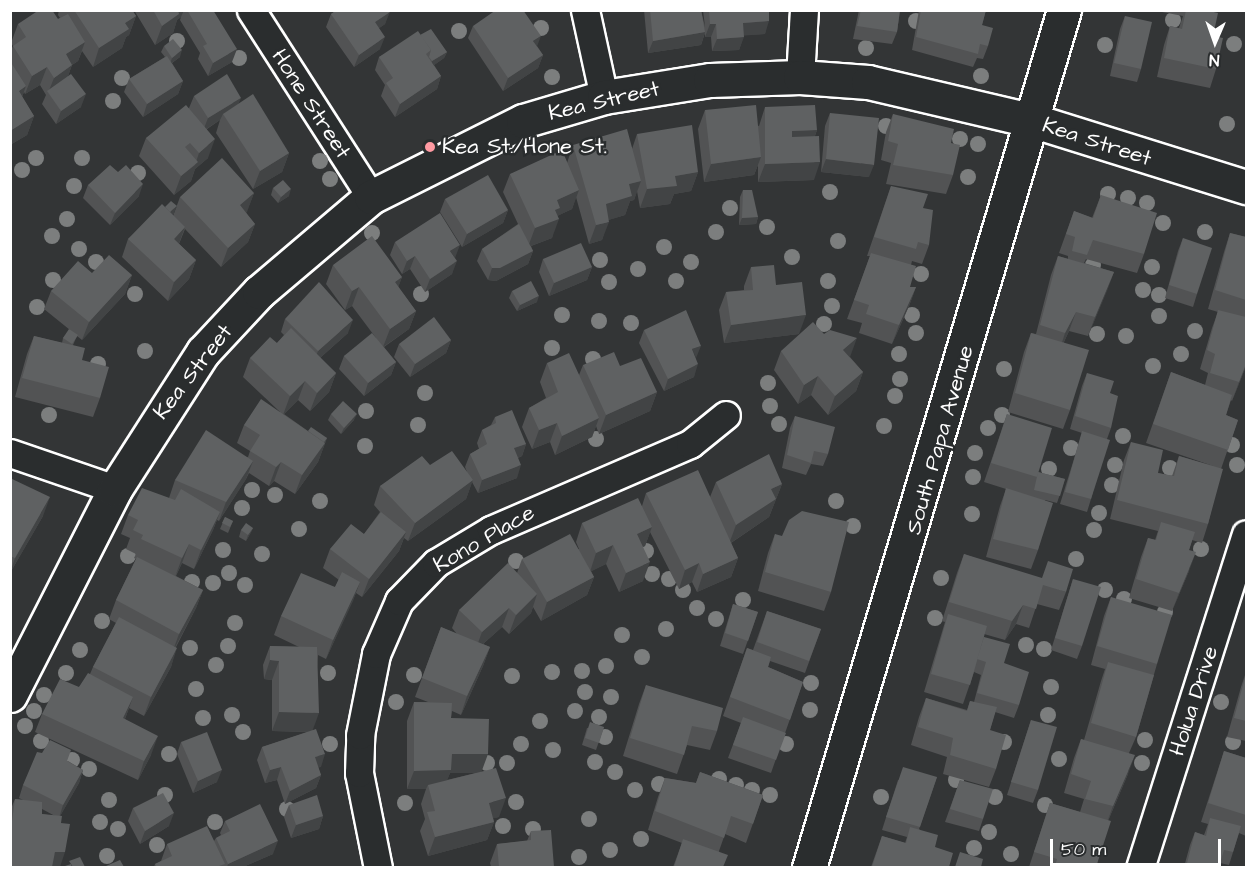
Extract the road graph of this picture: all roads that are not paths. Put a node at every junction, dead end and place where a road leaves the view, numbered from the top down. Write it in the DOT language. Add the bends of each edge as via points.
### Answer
graph roads {
  1 [pos="251,10"];
  2 [pos="585,10"];
  3 [pos="804,10"];
  4 [pos="1064,10"];
  5 [pos="800,77"];
  6 [pos="604,97"];
  7 [pos="1034,121"];
  8 [pos="1246,187"];
  9 [pos="371,197"];
  10 [pos="726,415"];
  11 [pos="10,453"];
  12 [pos="115,489"];
  13 [pos="1246,534"];
  14 [pos="1235,616"];
  15 [pos="10,695"];
  16 [pos="373,866"];
  17 [pos="809,867"];
  18 [pos="1140,867"];
  1 -- 9 [label="street, Hone Street"];
  2 -- 6 [label="street"];
  3 -- 5 [label="street"];
  4 -- 7 [label="street, South Papa Avenue"];
  5 -- 6 [label="street, Kea Street" via="710,80"];
  5 -- 7 [label="street, Kea Street" via="925,92"];
  6 -- 9 [label="street, Kea Street" via="524,120"];
  7 -- 8 [label="street, Kea Street"];
  7 -- 17 [label="street, South Papa Avenue"];
  9 -- 12 [label="street, Kea Street" via="259,292 203,352"];
  10 -- 16 [label="street, Kono Place" via="690,444 491,530 436,563 399,602 376,654 360,735 358,773"];
  11 -- 12 [label="street"];
  12 -- 15 [label="street, Kea Street"];
  13 -- 14 [label="street, Holua Drive"];
  14 -- 18 [label="street, Holua Drive"];
}
